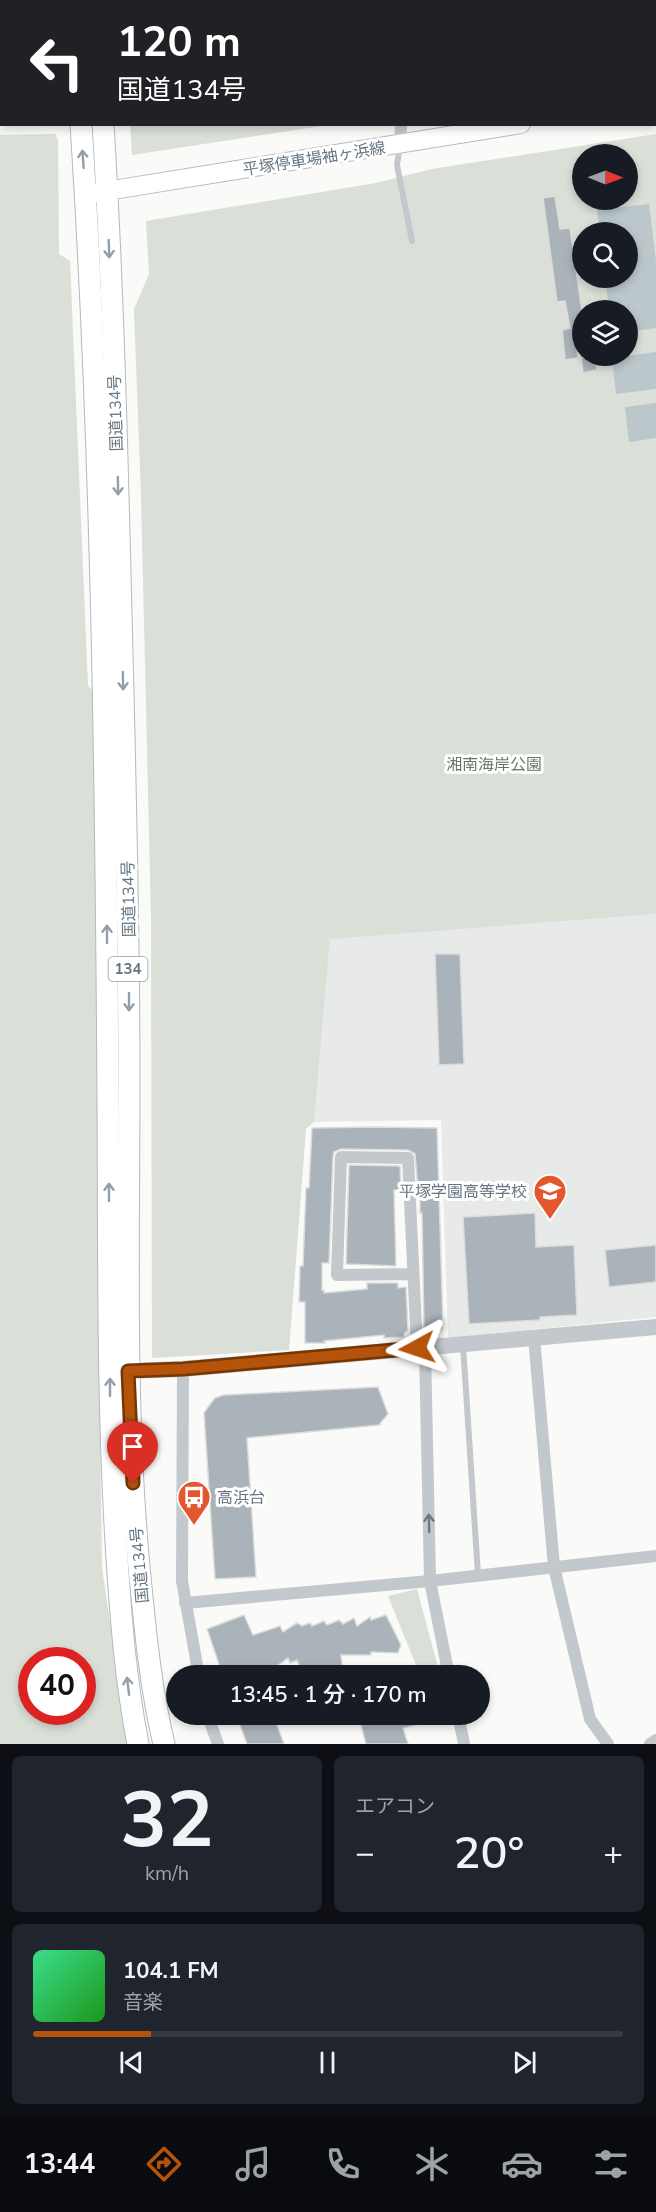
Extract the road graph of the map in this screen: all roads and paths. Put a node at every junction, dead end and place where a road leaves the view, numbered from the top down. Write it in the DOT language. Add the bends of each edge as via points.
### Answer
graph roads {
  1 [pos="81,126"];
  2 [pos="103,126"];
  3 [pos="401,126"];
  4 [pos="509,126"];
  5 [pos="400,145"];
  6 [pos="107,191"];
  7 [pos="85,194"];
  8 [pos="412,241"];
  9 [pos="413,1274"];
  10 [pos="656,1327"];
  11 [pos="534,1337"];
  12 [pos="463,1344"];
  13 [pos="421,1347"];
  14 [pos="183,1369"];
  15 [pos="128,1371"];
  16 [pos="656,1556"];
  17 [pos="554,1567"];
  18 [pos="478,1575"];
  19 [pos="430,1581"];
  20 [pos="185,1603"];
  21 [pos="197,1665"];
  22 [pos="447,1665"];
  23 [pos="211,1725"];
  24 [pos="460,1725"];
  25 [pos="656,1740"];
  26 [pos="138,1744"];
  27 [pos="164,1744"];
  28 [pos="218,1744"];
  29 [pos="464,1744"];
  30 [pos="608,1744"];
  31 [pos="650,1744"];
  7 -- 1 [label="highway, 国道134号 / 134, one-way"];
  2 -- 6 [label="highway, 国道134号 / 134"];
  3 -- 5 [label="street"];
  4 -- 5 [label="main road, 平塚停車場袖ヶ浜線"];
  5 -- 6 [label="main road, 平塚停車場袖ヶ浜線"];
  5 -- 8 [label="lane" via="397,165"];
  6 -- 7 [label="main road, 平塚停車場袖ヶ浜線"];
  6 -- 15 [label="highway, 国道134号 / 134, one-way" via="127,839"];
  26 -- 7 [label="highway, 国道134号 / 134, one-way" via="123,1642 110,1427 106,872 98,477"];
  9 -- 9 [label="street" via="408,1158 341,1157 337,1275"];
  9 -- 13 [label="street"];
  10 -- 11 [label="street"];
  11 -- 12 [label="street"];
  11 -- 17 [label="street"];
  12 -- 13 [label="street"];
  12 -- 18 [label="lane"];
  13 -- 14 [label="street"];
  19 -- 13 [label="street, one-way"];
  14 -- 15 [label="street"];
  14 -- 20 [label="street"];
  15 -- 27 [label="highway, 国道134号 / 134" via="145,1630"];
  16 -- 17 [label="street"];
  17 -- 18 [label="street"];
  17 -- 30 [label="street" via="590,1719"];
  18 -- 19 [label="street"];
  19 -- 20 [label="street"];
  19 -- 22 [label="street"];
  20 -- 21 [label="street"];
  23 -- 28 [label="street"];
  24 -- 29 [label="street"];
  25 -- 31 [label="street"];
}
